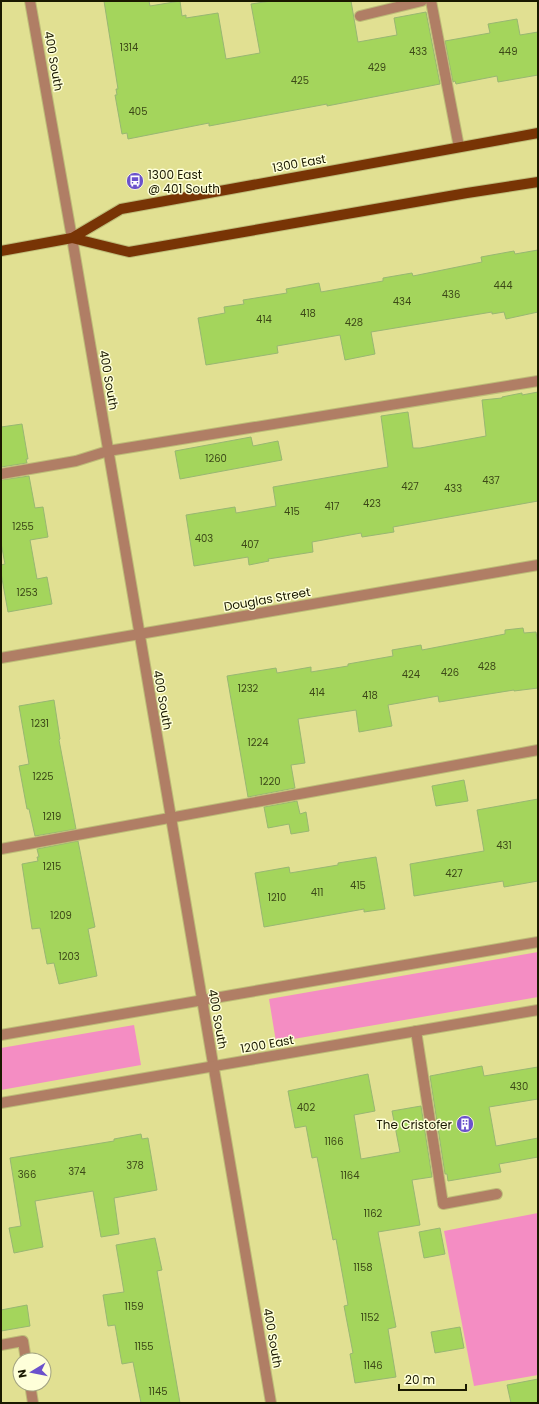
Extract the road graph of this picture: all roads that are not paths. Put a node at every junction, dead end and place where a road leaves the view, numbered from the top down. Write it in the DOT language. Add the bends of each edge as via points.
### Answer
graph roads {
  1 [pos="30,1"];
  2 [pos="422,1"];
  3 [pos="431,1"];
  4 [pos="360,16"];
  5 [pos="538,133"];
  6 [pos="458,147"];
  7 [pos="538,182"];
  8 [pos="72,238"];
  9 [pos="1,251"];
  10 [pos="538,381"];
  11 [pos="108,451"];
  12 [pos="1,474"];
  13 [pos="538,565"];
  14 [pos="139,634"];
  15 [pos="1,658"];
  16 [pos="538,750"];
  17 [pos="170,818"];
  18 [pos="1,849"];
  19 [pos="538,942"];
  20 [pos="202,1000"];
  21 [pos="538,1010"];
  22 [pos="416,1031"];
  23 [pos="1,1035"];
  24 [pos="213,1066"];
  25 [pos="1,1103"];
  26 [pos="497,1194"];
  27 [pos="1,1344"];
  28 [pos="24,1352"];
  29 [pos="31,1392"];
  30 [pos="33,1403"];
  31 [pos="270,1403"];
  1 -- 8 [label="street, 400 South"];
  2 -- 4 [label="street"];
  3 -- 6 [label="street"];
  5 -- 6 [label="main road, 1300 East"];
  6 -- 8 [label="main road, 1300 East" via="121,209"];
  7 -- 8 [label="main road, 1300 East" via="129,252"];
  8 -- 9 [label="main road, 1300 East"];
  8 -- 11 [label="street, 400 South"];
  10 -- 11 [label="street"];
  11 -- 12 [label="street" via="76,461"];
  11 -- 14 [label="street, 400 South"];
  13 -- 14 [label="street, Douglas Street"];
  14 -- 15 [label="street, Douglas Street"];
  14 -- 17 [label="street, 400 South"];
  16 -- 17 [label="street"];
  17 -- 18 [label="street"];
  17 -- 20 [label="street, 400 South"];
  19 -- 20 [label="street"];
  20 -- 23 [label="street"];
  20 -- 24 [label="street, 400 South"];
  21 -- 22 [label="street, 1200 East"];
  22 -- 24 [label="street, 1200 East"];
  22 -- 26 [label="street" via="443,1204"];
  24 -- 25 [label="street, 1200 East"];
  24 -- 31 [label="street, 400 South"];
  27 -- 28 [label="street" via="22,1342"];
  29 -- 30 [label="street"];
}
